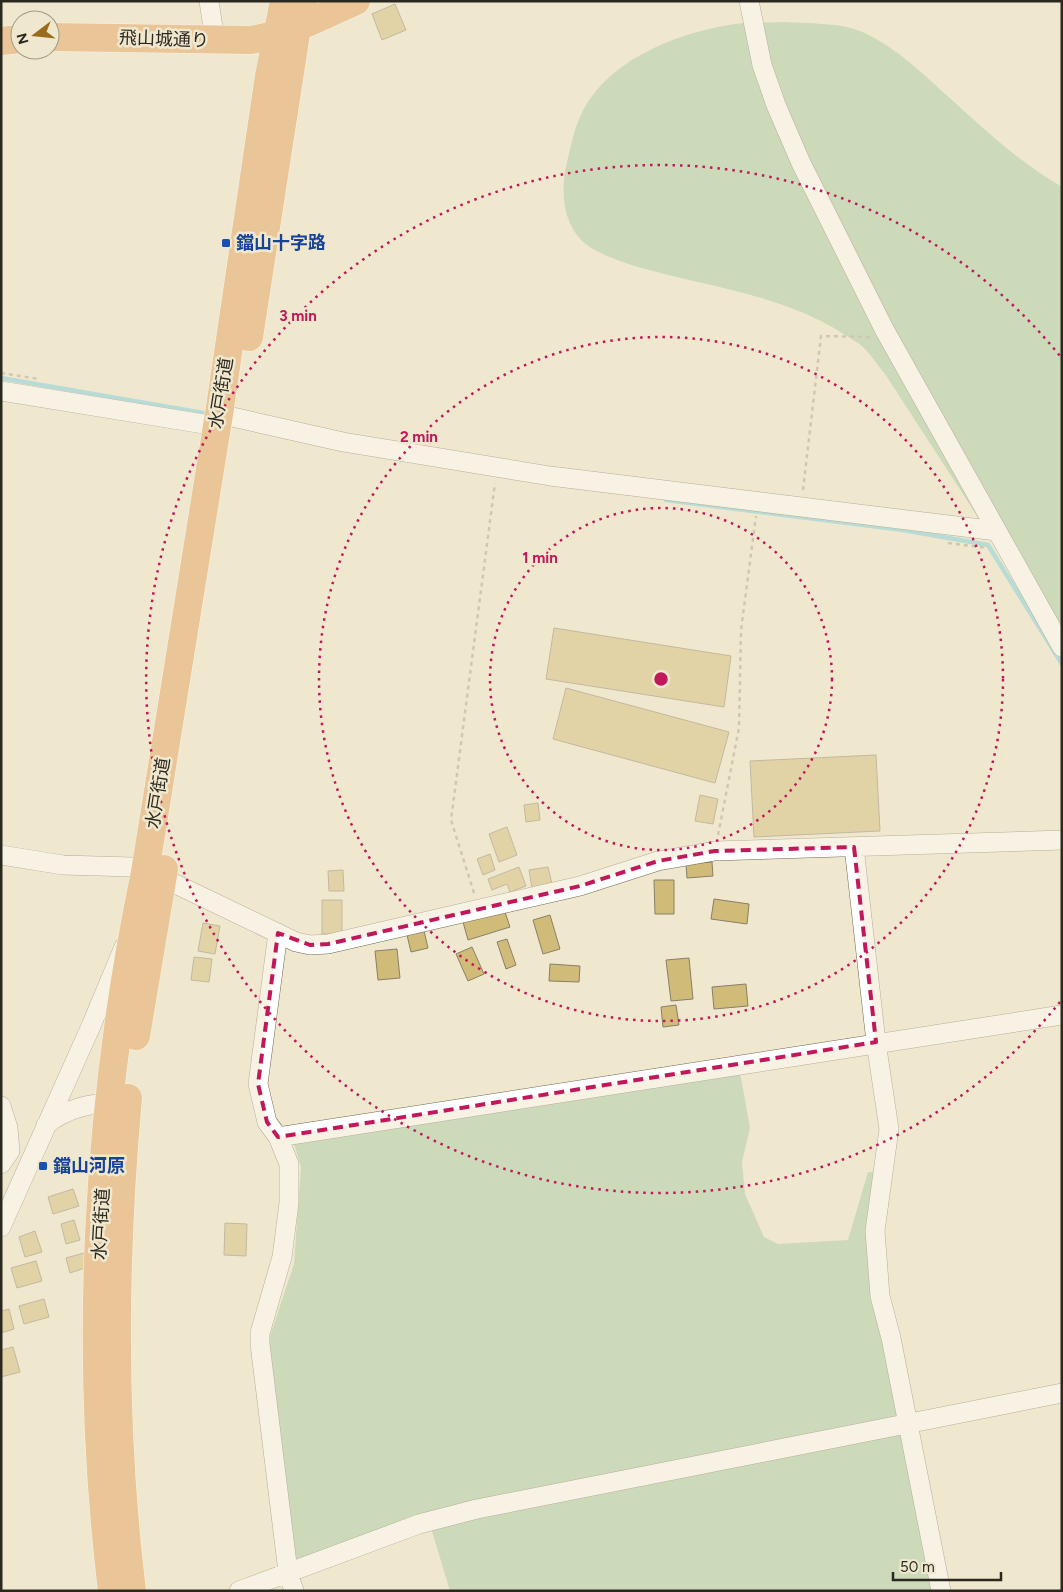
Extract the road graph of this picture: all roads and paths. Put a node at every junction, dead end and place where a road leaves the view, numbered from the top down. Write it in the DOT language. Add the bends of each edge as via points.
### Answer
graph roads {
  1 [pos="209,1"];
  2 [pos="284,1"];
  3 [pos="303,1"];
  4 [pos="356,1"];
  5 [pos="749,1"];
  6 [pos="287,31"];
  7 [pos="60,38"];
  8 [pos="215,41"];
  9 [pos="889,337"];
  10 [pos="1,390"];
  11 [pos="224,419"];
  12 [pos="498,477"];
  13 [pos="801,507"];
  14 [pos="746,515"];
  15 [pos="997,531"];
  16 [pos="1062,646"];
  17 [pos="1062,840"];
  18 [pos="854,847"];
  19 [pos="715,851"];
  20 [pos="1,855"];
  21 [pos="154,875"];
  22 [pos="479,909"];
  23 [pos="134,925"];
  24 [pos="278,933"];
  25 [pos="1062,1015"];
  26 [pos="876,1042"];
  27 [pos="118,1104"];
  28 [pos="1,1106"];
  29 [pos="46,1125"];
  30 [pos="278,1137"];
  31 [pos="1,1164"];
  32 [pos="2,1219"];
  33 [pos="1062,1393"];
  34 [pos="909,1424"];
  35 [pos="288,1572"];
  36 [pos="112,1591"];
  37 [pos="132,1591"];
  38 [pos="238,1591"];
  39 [pos="294,1591"];
  40 [pos="941,1591"];
  1 -- 8 [label="street"];
  2 -- 6 [label="highway, 水戸街道"];
  3 -- 6 [label="highway, 水戸街道"];
  4 -- 6 [label="highway, 飛山城通り"];
  5 -- 9 [label="street" via="762,65 776,105"];
  6 -- 8 [label="highway, 飛山城通り" via="250,40"];
  6 -- 11 [label="highway, 水戸街道"];
  7 -- 8 [label="highway, 飛山城通り"];
  9 -- 13 [label="path" via="821,336"];
  9 -- 15 [label="street"];
  10 -- 11 [label="street"];
  11 -- 12 [label="street"];
  11 -- 21 [label="highway, 水戸街道"];
  12 -- 13 [label="street"];
  12 -- 22 [label="path" via="451,820"];
  13 -- 15 [label="street"];
  14 -- 19 [label="path" via="756,516 741,630 739,728"];
  15 -- 16 [label="street"];
  17 -- 18 [label="street"];
  18 -- 19 [label="street"];
  18 -- 26 [label="street"];
  19 -- 22 [label="street" via="658,861 580,886"];
  20 -- 21 [label="street" via="63,865 119,865"];
  21 -- 23 [label="highway, 水戸街道"];
  21 -- 24 [label="street"];
  21 -- 27 [label="highway, 水戸街道" via="130,1073"];
  22 -- 24 [label="street" via="328,944 296,942"];
  23 -- 27 [label="highway, 水戸街道"];
  23 -- 29 [label="street"];
  24 -- 30 [label="street" via="258,1084 267,1122"];
  25 -- 26 [label="street"];
  26 -- 30 [label="street"];
  26 -- 34 [label="street" via="889,1129 875,1231 880,1286"];
  27 -- 29 [label="street" via="72,1110"];
  27 -- 36 [label="highway, 水戸街道" via="98,1274 97,1406"];
  27 -- 37 [label="highway, 水戸街道" via="116,1333 122,1504"];
  28 -- 31 [label="street" via="8,1128 10,1151"];
  29 -- 32 [label="street"];
  30 -- 35 [label="street" via="289,1164 289,1203 282,1257 260,1333 260,1344"];
  33 -- 34 [label="street"];
  34 -- 35 [label="street" via="477,1509 419,1524"];
  34 -- 40 [label="street"];
  35 -- 38 [label="street"];
  35 -- 39 [label="street"];
}
